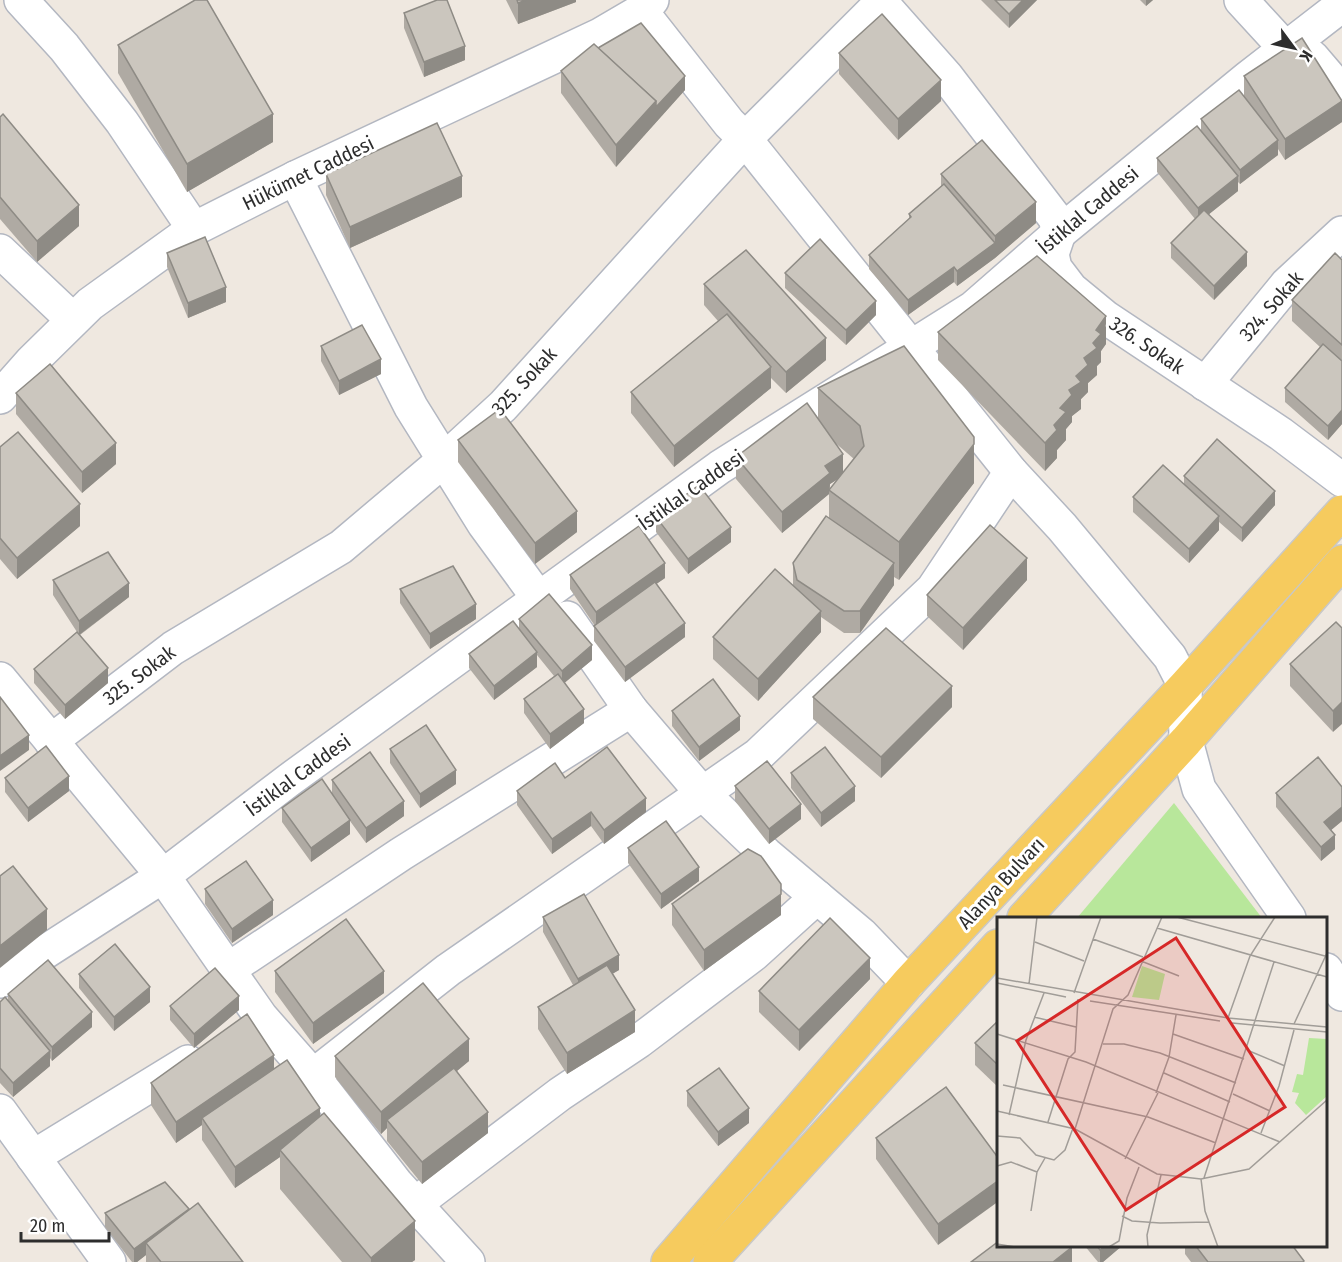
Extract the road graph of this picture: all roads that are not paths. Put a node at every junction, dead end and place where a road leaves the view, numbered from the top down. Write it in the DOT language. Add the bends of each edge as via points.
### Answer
graph roads {
  1 [pos="21,0"];
  2 [pos="1241,0"];
  3 [pos="881,1"];
  4 [pos="649,3"];
  5 [pos="1342,5"];
  6 [pos="1285,48"];
  7 [pos="1342,92"];
  8 [pos="745,139"];
  9 [pos="295,178"];
  10 [pos="194,228"];
  11 [pos="1059,232"];
  12 [pos="1342,233"];
  13 [pos="0,251"];
  14 [pos="73,320"];
  15 [pos="910,345"];
  16 [pos="1205,384"];
  17 [pos="0,397"];
  18 [pos="444,460"];
  19 [pos="1011,472"];
  20 [pos="1342,480"];
  21 [pos="1342,512"];
  22 [pos="1342,562"];
  23 [pos="544,595"];
  24 [pos="0,679"];
  25 [pos="1185,686"];
  26 [pos="631,710"];
  27 [pos="51,741"];
  28 [pos="1186,741"];
  29 [pos="702,793"];
  30 [pos="163,876"];
  31 [pos="817,897"];
  32 [pos="1025,917"];
  33 [pos="1288,917"];
  34 [pos="997,948"];
  35 [pos="229,969"];
  36 [pos="0,981"];
  37 [pos="908,983"];
  38 [pos="261,1017"];
  39 [pos="313,1076"];
  40 [pos="0,1111"];
  41 [pos="33,1157"];
  42 [pos="415,1204"];
  43 [pos="457,1259"];
  44 [pos="109,1262"];
  45 [pos="668,1262"];
  46 [pos="710,1262"];
  1 -- 10 [label="street" via="64,46"];
  2 -- 6 [label="street"];
  3 -- 8 [label="street, 325. Sokak"];
  3 -- 11 [label="street" via="947,77 1055,218"];
  4 -- 8 [label="street" via="729,123"];
  4 -- 9 [label="street, Hükümet Caddesi" via="600,36"];
  5 -- 6 [label="street, İstiklal Caddesi"];
  6 -- 7 [label="street" via="1312,57"];
  6 -- 11 [label="street, İstiklal Caddesi"];
  8 -- 15 [label="street"];
  8 -- 18 [label="street, 325. Sokak" via="503,406"];
  9 -- 10 [label="street, Hükümet Caddesi"];
  9 -- 18 [label="street" via="411,407"];
  10 -- 14 [label="street, Hükümet Caddesi"];
  11 -- 15 [label="street, İstiklal Caddesi" via="973,308"];
  11 -- 16 [label="street, 326. Sokak" via="1052,254 1055,268 1071,288 1105,317"];
  12 -- 16 [label="street, 324. Sokak" via="1287,284"];
  13 -- 14 [label="street"];
  14 -- 17 [label="street, Hükümet Caddesi"];
  15 -- 19 [label="street"];
  15 -- 23 [label="street, İstiklal Caddesi" via="720,467"];
  16 -- 20 [label="street, 326. Sokak"];
  18 -- 23 [label="street" via="484,524"];
  18 -- 27 [label="street, 325. Sokak" via="341,548 173,648"];
  19 -- 25 [label="street" via="1170,657"];
  19 -- 29 [label="street" via="933,589 758,755"];
  21 -- 25 [label="main road, Alanya Bulvarı"];
  22 -- 28 [label="main road, Alanya Bulvarı"];
  23 -- 26 [label="street"];
  23 -- 30 [label="street, İstiklal Caddesi"];
  24 -- 27 [label="street"];
  25 -- 28 [label="street"];
  25 -- 37 [label="main road, Alanya Bulvarı"];
  26 -- 29 [label="street"];
  26 -- 35 [label="street" via="400,854"];
  27 -- 30 [label="street"];
  28 -- 32 [label="main road, Alanya Bulvarı"];
  28 -- 33 [label="street" via="1199,789"];
  29 -- 31 [label="street"];
  29 -- 39 [label="street" via="448,970"];
  30 -- 35 [label="street"];
  30 -- 36 [label="street, İstiklal Caddesi"];
  31 -- 37 [label="street" via="861,934"];
  31 -- 42 [label="street" via="754,954"];
  34 -- 46 [label="main road, Alanya Bulvarı"];
  35 -- 38 [label="street"];
  37 -- 45 [label="main road, Alanya Bulvarı"];
  38 -- 39 [label="street"];
  38 -- 41 [label="street"];
  39 -- 42 [label="street"];
  40 -- 41 [label="street"];
  41 -- 44 [label="street"];
  42 -- 43 [label="street"];
}
